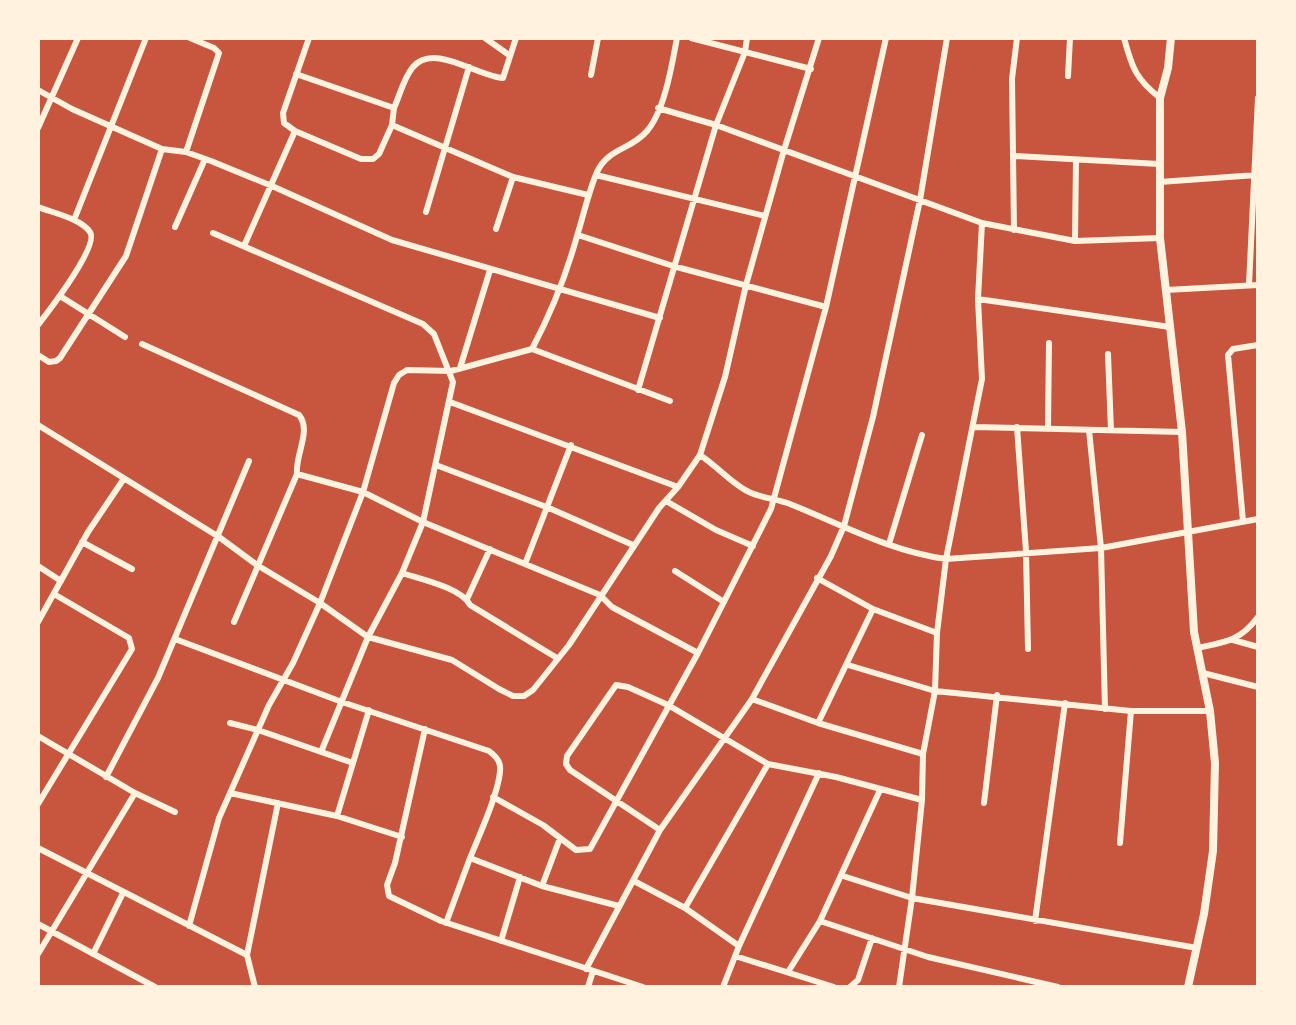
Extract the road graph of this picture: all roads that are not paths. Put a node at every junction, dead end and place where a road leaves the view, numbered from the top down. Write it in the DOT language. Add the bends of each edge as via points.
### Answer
graph roads {
  1 [pos="78,38"];
  2 [pos="146,38"];
  3 [pos="190,38"];
  4 [pos="309,38"];
  5 [pos="485,38"];
  6 [pos="516,38"];
  7 [pos="598,38"];
  8 [pos="677,38"];
  9 [pos="691,38"];
  10 [pos="747,38"];
  11 [pos="819,38"];
  12 [pos="886,38"];
  13 [pos="947,38"];
  14 [pos="1017,38"];
  15 [pos="1070,38"];
  16 [pos="1124,38"];
  17 [pos="1171,38"];
  18 [pos="745,52"];
  19 [pos="509,55"];
  20 [pos="469,67"];
  21 [pos="811,69"];
  22 [pos="296,74"];
  23 [pos="591,75"];
  24 [pos="1068,76"];
  25 [pos="38,90"];
  26 [pos="53,97"];
  27 [pos="1160,98"];
  28 [pos="1258,98"];
  29 [pos="394,108"];
  30 [pos="658,108"];
  31 [pos="392,125"];
  32 [pos="716,125"];
  33 [pos="113,126"];
  34 [pos="38,128"];
  35 [pos="295,131"];
  36 [pos="444,148"];
  37 [pos="162,149"];
  38 [pos="784,150"];
  39 [pos="186,152"];
  40 [pos="1015,156"];
  41 [pos="205,159"];
  42 [pos="1076,160"];
  43 [pos="1159,164"];
  44 [pos="596,175"];
  45 [pos="1256,175"];
  46 [pos="855,176"];
  47 [pos="513,177"];
  48 [pos="1160,182"];
  49 [pos="272,186"];
  50 [pos="588,195"];
  51 [pos="693,198"];
  52 [pos="920,200"];
  53 [pos="38,207"];
  54 [pos="426,212"];
  55 [pos="765,216"];
  56 [pos="74,220"];
  57 [pos="982,223"];
  58 [pos="175,227"];
  59 [pos="496,229"];
  60 [pos="1014,230"];
  61 [pos="213,233"];
  62 [pos="578,235"];
  63 [pos="1160,238"];
  64 [pos="1075,241"];
  65 [pos="244,246"];
  66 [pos="673,266"];
  67 [pos="490,270"];
  68 [pos="746,285"];
  69 [pos="1249,285"];
  70 [pos="1258,285"];
  71 [pos="559,290"];
  72 [pos="1166,290"];
  73 [pos="60,296"];
  74 [pos="978,299"];
  75 [pos="826,307"];
  76 [pos="90,314"];
  77 [pos="660,318"];
  78 [pos="38,325"];
  79 [pos="1170,327"];
  80 [pos="125,337"];
  81 [pos="1049,343"];
  82 [pos="142,344"];
  83 [pos="1258,345"];
  84 [pos="532,349"];
  85 [pos="1108,354"];
  86 [pos="38,355"];
  87 [pos="460,368"];
  88 [pos="451,371"];
  89 [pos="638,390"];
  90 [pos="670,401"];
  91 [pos="450,402"];
  92 [pos="40,427"];
  93 [pos="974,427"];
  94 [pos="1017,427"];
  95 [pos="1048,428"];
  96 [pos="1089,430"];
  97 [pos="1111,430"];
  98 [pos="1182,432"];
  99 [pos="922,435"];
  100 [pos="38,436"];
  101 [pos="571,445"];
  102 [pos="700,455"];
  103 [pos="249,461"];
  104 [pos="436,465"];
  105 [pos="297,474"];
  106 [pos="123,480"];
  107 [pos="678,487"];
  108 [pos="363,492"];
  109 [pos="773,498"];
  110 [pos="666,501"];
  111 [pos="549,508"];
  112 [pos="1258,519"];
  113 [pos="1243,521"];
  114 [pos="423,522"];
  115 [pos="844,526"];
  116 [pos="1188,533"];
  117 [pos="219,537"];
  118 [pos="82,542"];
  119 [pos="889,544"];
  120 [pos="633,545"];
  121 [pos="753,546"];
  122 [pos="1101,548"];
  123 [pos="490,549"];
  124 [pos="1026,551"];
  125 [pos="946,559"];
  126 [pos="525,564"];
  127 [pos="257,565"];
  128 [pos="38,566"];
  129 [pos="132,569"];
  130 [pos="675,571"];
  131 [pos="402,573"];
  132 [pos="817,578"];
  133 [pos="61,581"];
  134 [pos="54,594"];
  135 [pos="600,595"];
  136 [pos="467,599"];
  137 [pos="724,602"];
  138 [pos="320,603"];
  139 [pos="873,609"];
  140 [pos="1258,617"];
  141 [pos="38,622"];
  142 [pos="234,622"];
  143 [pos="937,633"];
  144 [pos="368,637"];
  145 [pos="175,639"];
  146 [pos="1233,640"];
  147 [pos="1258,647"];
  148 [pos="1197,648"];
  149 [pos="1028,649"];
  150 [pos="698,653"];
  151 [pos="557,658"];
  152 [pos="848,665"];
  153 [pos="1203,673"];
  154 [pos="284,681"];
  155 [pos="1258,687"];
  156 [pos="935,691"];
  157 [pos="997,695"];
  158 [pos="752,699"];
  159 [pos="342,702"];
  160 [pos="1065,703"];
  161 [pos="668,705"];
  162 [pos="1105,709"];
  163 [pos="369,710"];
  164 [pos="1131,711"];
  165 [pos="1210,711"];
  166 [pos="230,723"];
  167 [pos="818,723"];
  168 [pos="425,729"];
  169 [pos="258,730"];
  170 [pos="38,736"];
  171 [pos="726,738"];
  172 [pos="321,752"];
  173 [pos="69,753"];
  174 [pos="923,754"];
  175 [pos="353,763"];
  176 [pos="768,764"];
  177 [pos="819,773"];
  178 [pos="106,777"];
  179 [pos="880,790"];
  180 [pos="135,793"];
  181 [pos="230,793"];
  182 [pos="493,797"];
  183 [pos="616,800"];
  184 [pos="922,800"];
  185 [pos="278,803"];
  186 [pos="984,803"];
  187 [pos="38,804"];
  188 [pos="175,812"];
  189 [pos="337,816"];
  190 [pos="660,830"];
  191 [pos="402,837"];
  192 [pos="560,838"];
  193 [pos="1120,843"];
  194 [pos="38,848"];
  195 [pos="470,858"];
  196 [pos="87,872"];
  197 [pos="843,876"];
  198 [pos="520,877"];
  199 [pos="634,881"];
  200 [pos="542,886"];
  201 [pos="123,893"];
  202 [pos="912,898"];
  203 [pos="619,906"];
  204 [pos="685,908"];
  205 [pos="820,921"];
  206 [pos="1035,921"];
  207 [pos="446,923"];
  208 [pos="38,924"];
  209 [pos="189,926"];
  210 [pos="51,931"];
  211 [pos="872,938"];
  212 [pos="501,941"];
  213 [pos="739,946"];
  214 [pos="903,948"];
  215 [pos="1197,948"];
  216 [pos="38,954"];
  217 [pos="93,954"];
  218 [pos="247,955"];
  219 [pos="735,956"];
  220 [pos="589,970"];
  221 [pos="788,972"];
  222 [pos="155,987"];
  223 [pos="255,987"];
  224 [pos="588,987"];
  225 [pos="643,987"];
  226 [pos="723,987"];
  227 [pos="834,987"];
  228 [pos="850,987"];
  229 [pos="899,987"];
  230 [pos="1058,987"];
  231 [pos="1188,987"];
  1 -- 26 [label="street"];
  2 -- 33 [label="street"];
  3 -- 39 [label="street" via="219,53"];
  4 -- 22 [label="street"];
  5 -- 19 [label="street"];
  6 -- 19 [label="street"];
  7 -- 23 [label="street"];
  8 -- 30 [label="street"];
  9 -- 18 [label="street"];
  10 -- 18 [label="street"];
  11 -- 21 [label="street"];
  12 -- 46 [label="street"];
  13 -- 52 [label="street"];
  14 -- 40 [label="street" via="1012,79"];
  15 -- 24 [label="street"];
  16 -- 27 [label="street" via="1135,74"];
  17 -- 27 [label="street"];
  18 -- 21 [label="street"];
  18 -- 32 [label="street"];
  19 -- 20 [label="street" via="503,78"];
  20 -- 29 [label="street" via="442,58 419,62"];
  20 -- 36 [label="street"];
  21 -- 38 [label="street"];
  22 -- 29 [label="street"];
  22 -- 35 [label="street" via="283,113 284,123"];
  25 -- 26 [label="street"];
  26 -- 33 [label="street"];
  26 -- 34 [label="street"];
  27 -- 43 [label="street"];
  28 -- 45 [label="street"];
  29 -- 31 [label="street"];
  30 -- 32 [label="street"];
  30 -- 44 [label="street" via="649,129 605,157"];
  31 -- 35 [label="street" via="373,159 361,159"];
  31 -- 36 [label="street"];
  32 -- 38 [label="street"];
  32 -- 51 [label="street"];
  33 -- 37 [label="street"];
  33 -- 56 [label="street"];
  35 -- 49 [label="street"];
  36 -- 47 [label="street"];
  36 -- 54 [label="street"];
  37 -- 39 [label="street"];
  37 -- 76 [label="street" via="126,256"];
  38 -- 46 [label="street"];
  38 -- 55 [label="street"];
  39 -- 41 [label="street"];
  40 -- 42 [label="street"];
  40 -- 60 [label="street"];
  41 -- 49 [label="street"];
  41 -- 58 [label="street"];
  42 -- 43 [label="street"];
  42 -- 64 [label="street"];
  43 -- 48 [label="street"];
  44 -- 50 [label="street"];
  44 -- 51 [label="street"];
  45 -- 48 [label="street"];
  45 -- 69 [label="street"];
  46 -- 52 [label="street"];
  46 -- 75 [label="street"];
  47 -- 50 [label="street"];
  47 -- 59 [label="street"];
  48 -- 63 [label="street"];
  49 -- 65 [label="street"];
  49 -- 67 [label="street" via="392,240"];
  50 -- 62 [label="street"];
  51 -- 55 [label="street"];
  51 -- 66 [label="street"];
  52 -- 57 [label="street"];
  52 -- 115 [label="street"];
  53 -- 56 [label="street"];
  55 -- 68 [label="street"];
  56 -- 73 [label="street" via="92,238"];
  57 -- 60 [label="street"];
  57 -- 74 [label="street"];
  60 -- 64 [label="street"];
  61 -- 65 [label="street"];
  62 -- 66 [label="street"];
  62 -- 71 [label="street"];
  63 -- 64 [label="street"];
  63 -- 72 [label="street"];
  65 -- 88 [label="street" via="423,324 434,334"];
  66 -- 68 [label="street"];
  66 -- 77 [label="street"];
  67 -- 71 [label="street"];
  67 -- 87 [label="street"];
  68 -- 75 [label="street"];
  68 -- 102 [label="street"];
  69 -- 70 [label="street"];
  69 -- 72 [label="street"];
  71 -- 77 [label="street"];
  71 -- 84 [label="street"];
  72 -- 79 [label="street"];
  73 -- 76 [label="street"];
  73 -- 78 [label="street"];
  74 -- 79 [label="street"];
  74 -- 93 [label="street" via="982,379"];
  75 -- 109 [label="street"];
  76 -- 80 [label="street"];
  76 -- 86 [label="street" via="56,361"];
  77 -- 89 [label="street"];
  79 -- 98 [label="street"];
  81 -- 95 [label="street"];
  82 -- 105 [label="street" via="299,415 305,431"];
  83 -- 113 [label="street" via="1233,349 1228,355"];
  84 -- 87 [label="street"];
  84 -- 89 [label="street"];
  85 -- 97 [label="street"];
  87 -- 88 [label="street"];
  88 -- 91 [label="street"];
  88 -- 108 [label="street" via="407,370 399,375"];
  89 -- 90 [label="street"];
  91 -- 101 [label="street"];
  91 -- 104 [label="street"];
  92 -- 100 [label="street"];
  92 -- 106 [label="street"];
  93 -- 94 [label="street"];
  93 -- 125 [label="street"];
  94 -- 95 [label="street"];
  94 -- 124 [label="street"];
  95 -- 96 [label="street"];
  96 -- 97 [label="street"];
  96 -- 122 [label="street"];
  97 -- 98 [label="street"];
  98 -- 116 [label="street"];
  99 -- 119 [label="street"];
  101 -- 107 [label="street"];
  101 -- 111 [label="street"];
  102 -- 107 [label="street"];
  102 -- 109 [label="street" via="737,485"];
  103 -- 117 [label="street"];
  104 -- 111 [label="street"];
  104 -- 114 [label="street"];
  105 -- 108 [label="street"];
  105 -- 127 [label="street"];
  106 -- 117 [label="street"];
  106 -- 118 [label="street"];
  107 -- 110 [label="street"];
  108 -- 114 [label="street"];
  108 -- 138 [label="street"];
  109 -- 115 [label="street"];
  109 -- 121 [label="street"];
  110 -- 120 [label="street"];
  110 -- 121 [label="street"];
  111 -- 120 [label="street"];
  111 -- 126 [label="street"];
  112 -- 113 [label="street"];
  113 -- 116 [label="street"];
  114 -- 123 [label="street"];
  114 -- 131 [label="street"];
  115 -- 119 [label="street"];
  115 -- 132 [label="street"];
  116 -- 122 [label="street"];
  116 -- 148 [label="street"];
  117 -- 127 [label="street"];
  117 -- 145 [label="street"];
  118 -- 129 [label="street"];
  118 -- 133 [label="street"];
  119 -- 125 [label="street"];
  120 -- 135 [label="street"];
  121 -- 137 [label="street"];
  122 -- 124 [label="street"];
  122 -- 162 [label="street"];
  123 -- 126 [label="street"];
  123 -- 136 [label="street"];
  124 -- 125 [label="street"];
  124 -- 149 [label="street"];
  125 -- 143 [label="street"];
  126 -- 135 [label="street"];
  127 -- 138 [label="street"];
  127 -- 142 [label="street"];
  128 -- 133 [label="street"];
  130 -- 137 [label="street"];
  131 -- 136 [label="street"];
  131 -- 144 [label="street"];
  132 -- 139 [label="street"];
  132 -- 158 [label="street"];
  133 -- 134 [label="street"];
  134 -- 141 [label="street"];
  134 -- 173 [label="street" via="132,643 131,654"];
  135 -- 150 [label="street" via="612,607"];
  135 -- 151 [label="street"];
  136 -- 151 [label="street"];
  137 -- 150 [label="street"];
  138 -- 144 [label="street"];
  138 -- 154 [label="street"];
  139 -- 143 [label="street"];
  139 -- 152 [label="street"];
  140 -- 146 [label="street"];
  143 -- 156 [label="street"];
  144 -- 151 [label="street" via="452,660 513,696 533,690"];
  144 -- 159 [label="street"];
  145 -- 154 [label="street"];
  145 -- 178 [label="street"];
  146 -- 147 [label="street"];
  146 -- 148 [label="street"];
  148 -- 153 [label="street"];
  150 -- 161 [label="street"];
  152 -- 156 [label="street"];
  152 -- 167 [label="street"];
  153 -- 155 [label="street"];
  153 -- 165 [label="street"];
  154 -- 159 [label="street"];
  154 -- 169 [label="street"];
  156 -- 157 [label="street"];
  156 -- 174 [label="street"];
  157 -- 160 [label="street"];
  157 -- 186 [label="street"];
  158 -- 167 [label="street"];
  158 -- 171 [label="street"];
  159 -- 163 [label="street"];
  159 -- 172 [label="street"];
  160 -- 162 [label="street"];
  160 -- 206 [label="street"];
  161 -- 171 [label="street"];
  161 -- 183 [label="street"];
  161 -- 183 [label="street" via="616,685 567,756 570,770"];
  162 -- 164 [label="street"];
  163 -- 168 [label="street"];
  163 -- 175 [label="street"];
  164 -- 165 [label="street"];
  164 -- 193 [label="street"];
  165 -- 215 [label="street" via="1213,851"];
  166 -- 169 [label="street"];
  167 -- 174 [label="street"];
  168 -- 182 [label="street" via="497,756 500,767"];
  168 -- 191 [label="street"];
  169 -- 172 [label="street"];
  169 -- 181 [label="street"];
  170 -- 173 [label="street"];
  171 -- 176 [label="street"];
  171 -- 190 [label="street"];
  172 -- 175 [label="street"];
  173 -- 178 [label="street"];
  173 -- 187 [label="street"];
  174 -- 184 [label="street"];
  175 -- 189 [label="street"];
  176 -- 177 [label="street"];
  176 -- 204 [label="street"];
  177 -- 179 [label="street"];
  177 -- 213 [label="street"];
  178 -- 180 [label="street"];
  179 -- 184 [label="street"];
  179 -- 197 [label="street"];
  180 -- 188 [label="street"];
  180 -- 196 [label="street"];
  181 -- 185 [label="street"];
  181 -- 209 [label="street"];
  182 -- 192 [label="street"];
  182 -- 195 [label="street"];
  183 -- 190 [label="street"];
  183 -- 192 [label="street" via="590,849 576,850"];
  184 -- 202 [label="street"];
  185 -- 189 [label="street"];
  185 -- 218 [label="street"];
  189 -- 191 [label="street"];
  190 -- 199 [label="street"];
  191 -- 207 [label="street" via="387,885 389,896"];
  192 -- 200 [label="street"];
  194 -- 196 [label="street"];
  195 -- 198 [label="street"];
  195 -- 207 [label="street"];
  196 -- 201 [label="street"];
  196 -- 210 [label="street"];
  197 -- 202 [label="street"];
  197 -- 205 [label="street"];
  198 -- 200 [label="street"];
  198 -- 212 [label="street"];
  199 -- 203 [label="street"];
  199 -- 204 [label="street"];
  200 -- 203 [label="street"];
  201 -- 209 [label="street"];
  201 -- 217 [label="street"];
  202 -- 206 [label="street"];
  202 -- 214 [label="street"];
  203 -- 220 [label="street"];
  204 -- 213 [label="street"];
  205 -- 211 [label="street"];
  205 -- 221 [label="street"];
  206 -- 215 [label="street"];
  207 -- 212 [label="street"];
  208 -- 210 [label="street"];
  209 -- 218 [label="street"];
  210 -- 216 [label="street"];
  210 -- 217 [label="street"];
  211 -- 214 [label="street"];
  211 -- 228 [label="street" via="858,980"];
  212 -- 220 [label="street"];
  213 -- 219 [label="street"];
  214 -- 229 [label="street"];
  214 -- 230 [label="street"];
  215 -- 231 [label="street"];
  217 -- 222 [label="street"];
  218 -- 223 [label="street"];
  219 -- 221 [label="street"];
  219 -- 226 [label="street"];
  220 -- 224 [label="street"];
  220 -- 225 [label="street"];
  221 -- 227 [label="street"];
}
